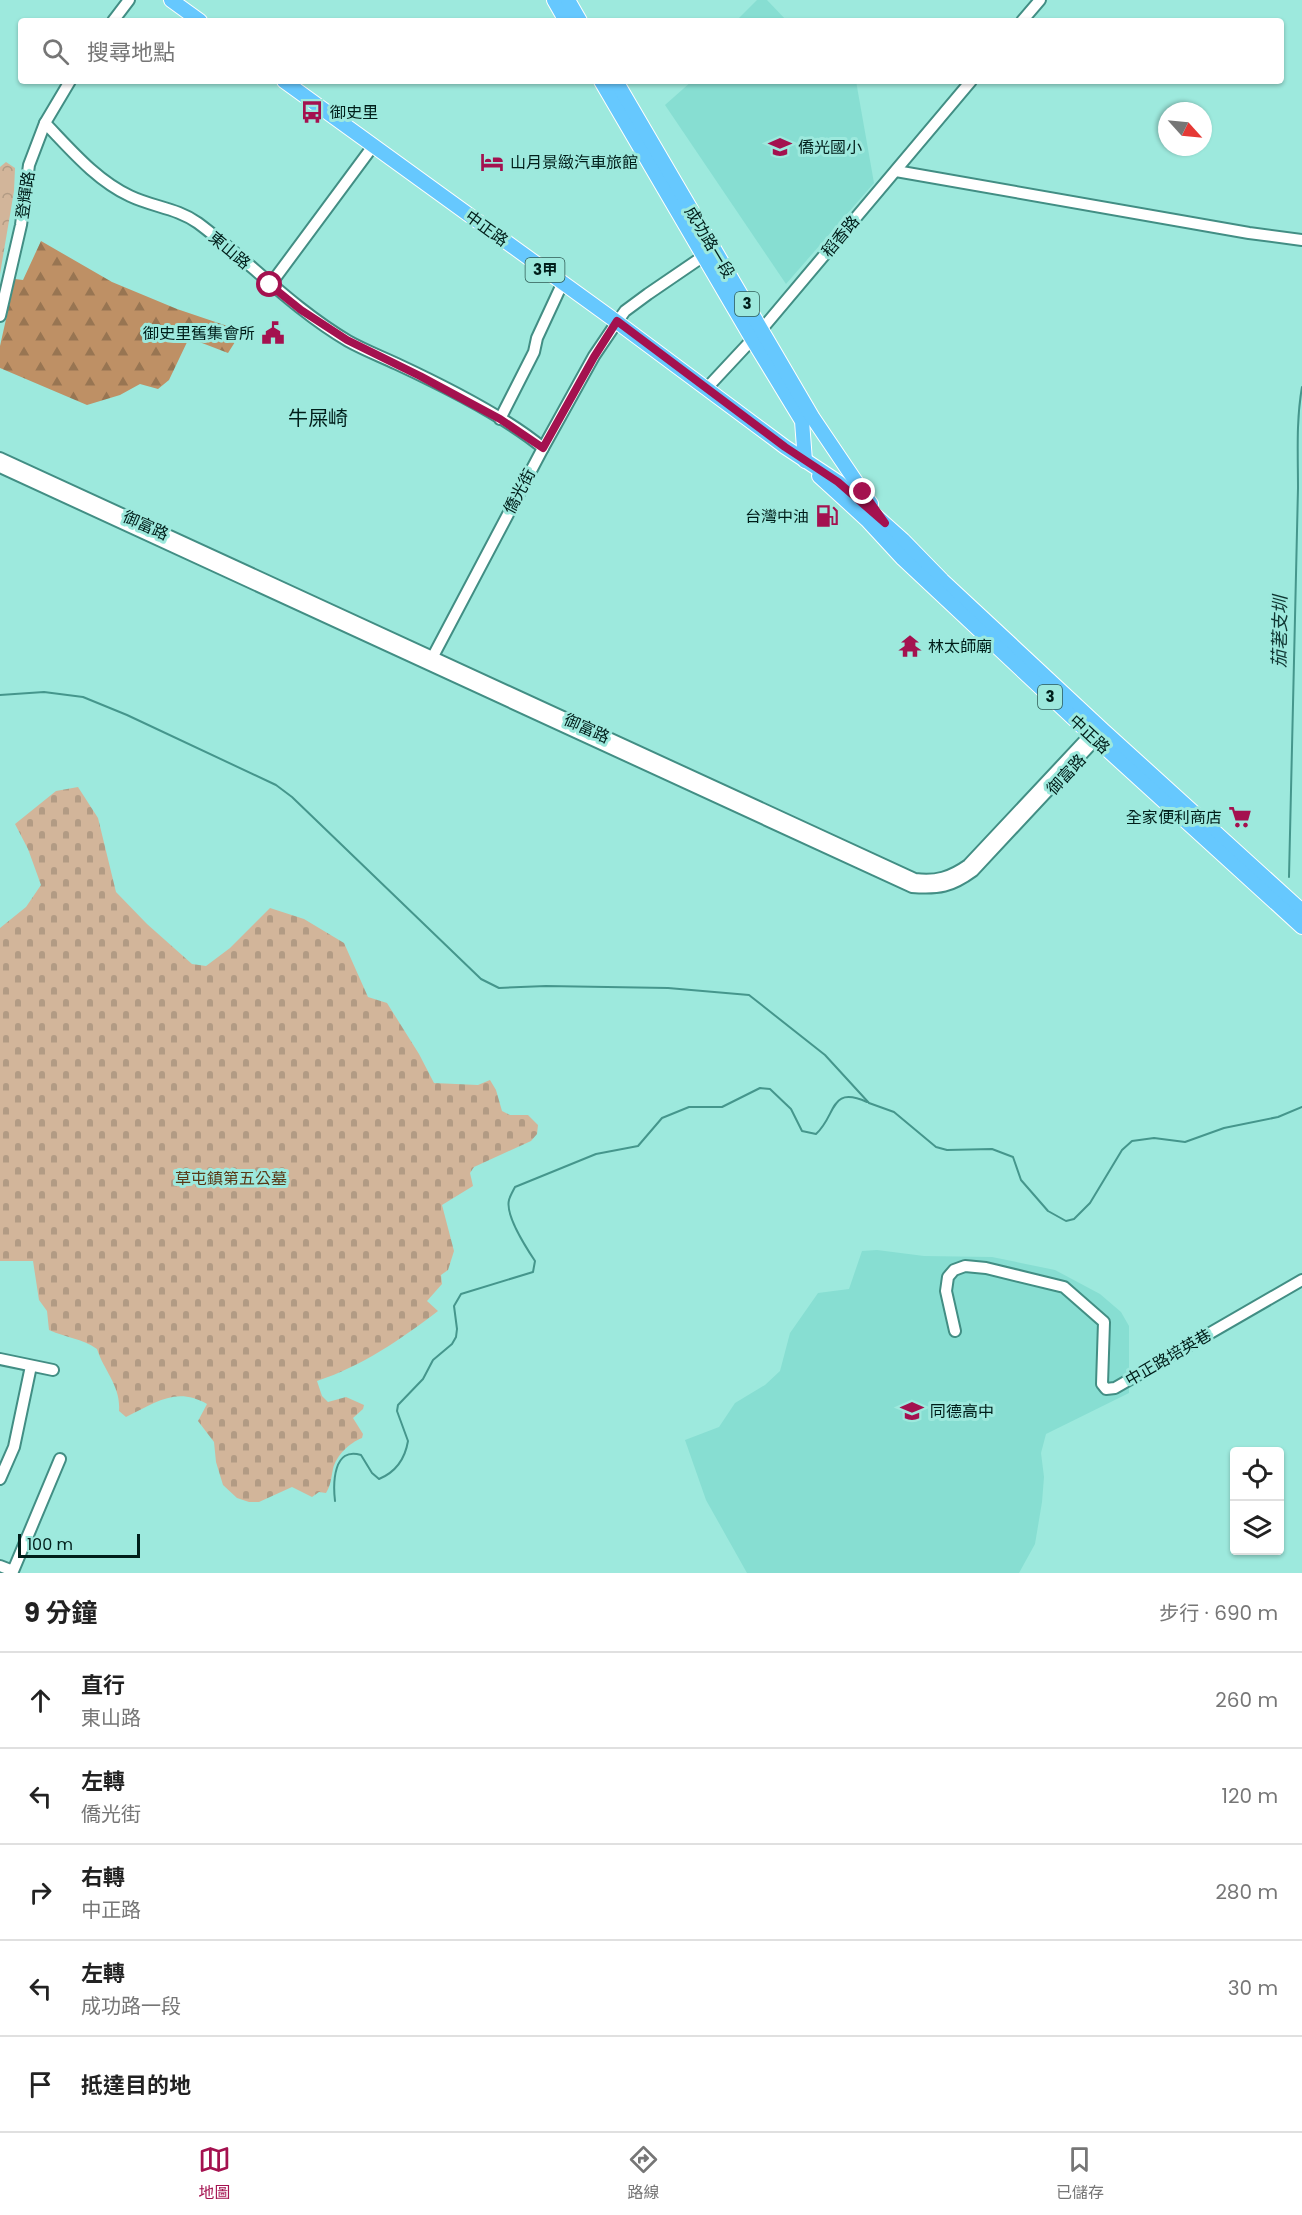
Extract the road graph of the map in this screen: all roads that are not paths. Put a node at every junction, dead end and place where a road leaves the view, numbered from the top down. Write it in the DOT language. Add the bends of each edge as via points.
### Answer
graph roads {
  1 [pos="129,0"];
  2 [pos="171,0"];
  3 [pos="554,0"];
  4 [pos="568,0"];
  5 [pos="1040,0"];
  6 [pos="116,18"];
  7 [pos="196,18"];
  8 [pos="564,18"];
  9 [pos="578,18"];
  10 [pos="1025,18"];
  11 [pos="68,84"];
  12 [pos="288,84"];
  13 [pos="604,84"];
  14 [pos="617,84"];
  15 [pos="968,84"];
  16 [pos="45,123"];
  17 [pos="374,146"];
  18 [pos="896,171"];
  19 [pos="1302,240"];
  20 [pos="709,252"];
  21 [pos="563,282"];
  22 [pos="270,285"];
  23 [pos="0,316"];
  24 [pos="617,321"];
  25 [pos="757,334"];
  26 [pos="706,388"];
  27 [pos="500,419"];
  28 [pos="543,448"];
  29 [pos="0,458"];
  30 [pos="805,461"];
  31 [pos="0,467"];
  32 [pos="885,523"];
  33 [pos="431,662"];
  34 [pos="1097,735"];
  35 [pos="1302,911"];
  36 [pos="1302,927"];
  37 [pos="1302,1281"];
  38 [pos="955,1331"];
  39 [pos="0,1359"];
  40 [pos="32,1366"];
  41 [pos="53,1370"];
  42 [pos="60,1459"];
  43 [pos="0,1479"];
  44 [pos="0,1566"];
  1 -- 6 [label="street"];
  2 -- 7 [label="main road"];
  3 -- 8 [label="main road"];
  4 -- 9 [label="main road"];
  5 -- 10 [label="street"];
  11 -- 16 [label="street, 登輝路"];
  12 -- 17 [label="main road, 中正路 / 3甲"];
  13 -- 20 [label="main road, 成功路一段 / 3"];
  14 -- 20 [label="main road, 成功路一段 / 3"];
  15 -- 18 [label="street, 稻香路"];
  16 -- 22 [label="street, 東山路" via="97,176 129,196 184,214"];
  16 -- 23 [label="street, 登輝路" via="29,165 21,225"];
  17 -- 21 [label="main road, 中正路 / 3甲"];
  17 -- 22 [label="street"];
  18 -- 19 [label="street"];
  18 -- 25 [label="street, 稻香路"];
  20 -- 24 [label="street, 僑光街" via="625,311"];
  20 -- 25 [label="main road, 成功路一段 / 3"];
  21 -- 24 [label="main road, 中正路 / 3甲"];
  21 -- 27 [label="street"];
  22 -- 27 [label="street, 東山路" via="347,340"];
  24 -- 26 [label="main road, 中正路 / 3甲"];
  24 -- 28 [label="street, 僑光街"];
  25 -- 26 [label="street, 稻香路"];
  25 -- 30 [label="main road, 成功路一段 / 3" via="802,421"];
  25 -- 32 [label="main road, 成功路一段 / 3"];
  26 -- 30 [label="main road, 中正路 / 3甲"];
  27 -- 28 [label="street, 東山路"];
  28 -- 33 [label="street, 僑光街"];
  29 -- 33 [label="street, 御富路" via="324,606"];
  30 -- 32 [label="main road, 中正路 / 3" via="838,482"];
  30 -- 34 [label="main road, 中正路 / 3" via="903,559"];
  31 -- 33 [label="street, 御富路"];
  32 -- 34 [label="main road, 中正路 / 3"];
  33 -- 34 [label="street, 御富路" via="791,820 915,879 929,881 945,878 968,865"];
  34 -- 35 [label="main road, 中正路 / 3"];
  34 -- 36 [label="main road, 中正路 / 3"];
  37 -- 38 [label="street, 中正路培英巷" via="1115,1388 1106,1389 1102,1384 1104,1322 1064,1287 986,1268 965,1266 954,1270 948,1277 946,1291"];
  39 -- 40 [label="street"];
  40 -- 41 [label="street"];
  40 -- 43 [label="street" via="14,1447"];
  42 -- 44 [label="street" via="13,1571"];
}
